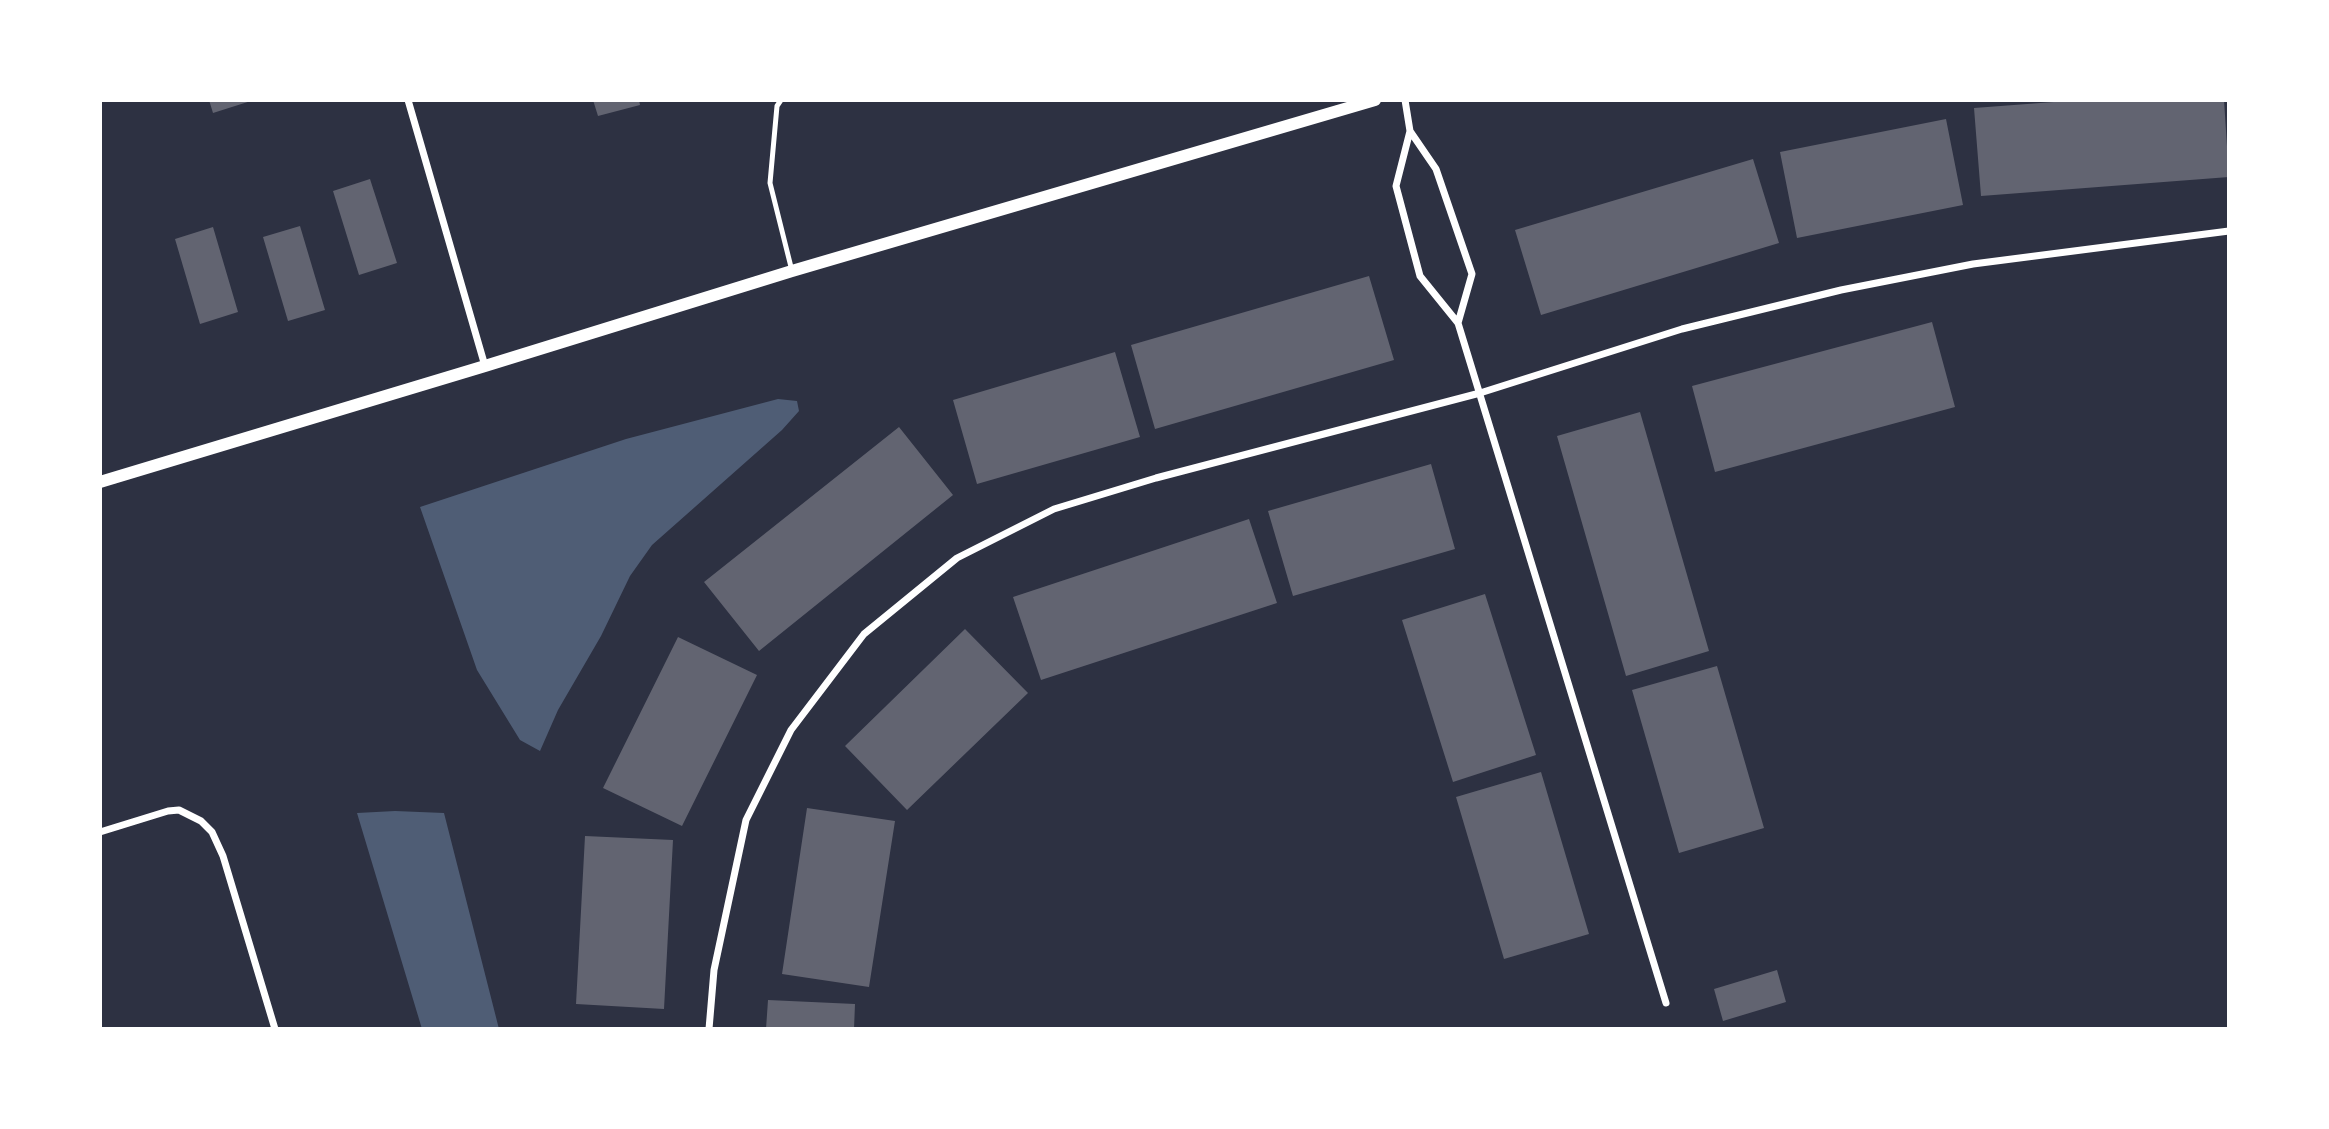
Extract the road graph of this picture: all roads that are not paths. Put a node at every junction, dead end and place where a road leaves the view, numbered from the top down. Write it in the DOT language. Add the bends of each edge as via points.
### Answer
graph roads {
  1 [pos="408,100"];
  2 [pos="781,100"];
  3 [pos="1375,100"];
  4 [pos="1405,100"];
  5 [pos="1410,131"];
  6 [pos="2229,231"];
  7 [pos="792,271"];
  8 [pos="1458,323"];
  9 [pos="485,366"];
  10 [pos="1480,393"];
  11 [pos="100,482"];
  12 [pos="100,832"];
  13 [pos="1666,1003"];
  14 [pos="275,1029"];
  15 [pos="709,1029"];
  1 -- 9 [label="street"];
  2 -- 7 [label="lane" via="771,183"];
  3 -- 7 [label="street"];
  4 -- 5 [label="street"];
  5 -- 8 [label="street" via="1436,169 1472,274"];
  5 -- 8 [label="street" via="1396,186 1420,276"];
  6 -- 10 [label="street" via="1973,264 1841,290 1682,329"];
  7 -- 9 [label="street"];
  8 -- 10 [label="street"];
  9 -- 11 [label="street"];
  10 -- 13 [label="street"];
  10 -- 15 [label="street" via="1054,509 957,558 864,634 791,730 746,820 714,970"];
  12 -- 14 [label="street" via="179,810 212,832"];
}
